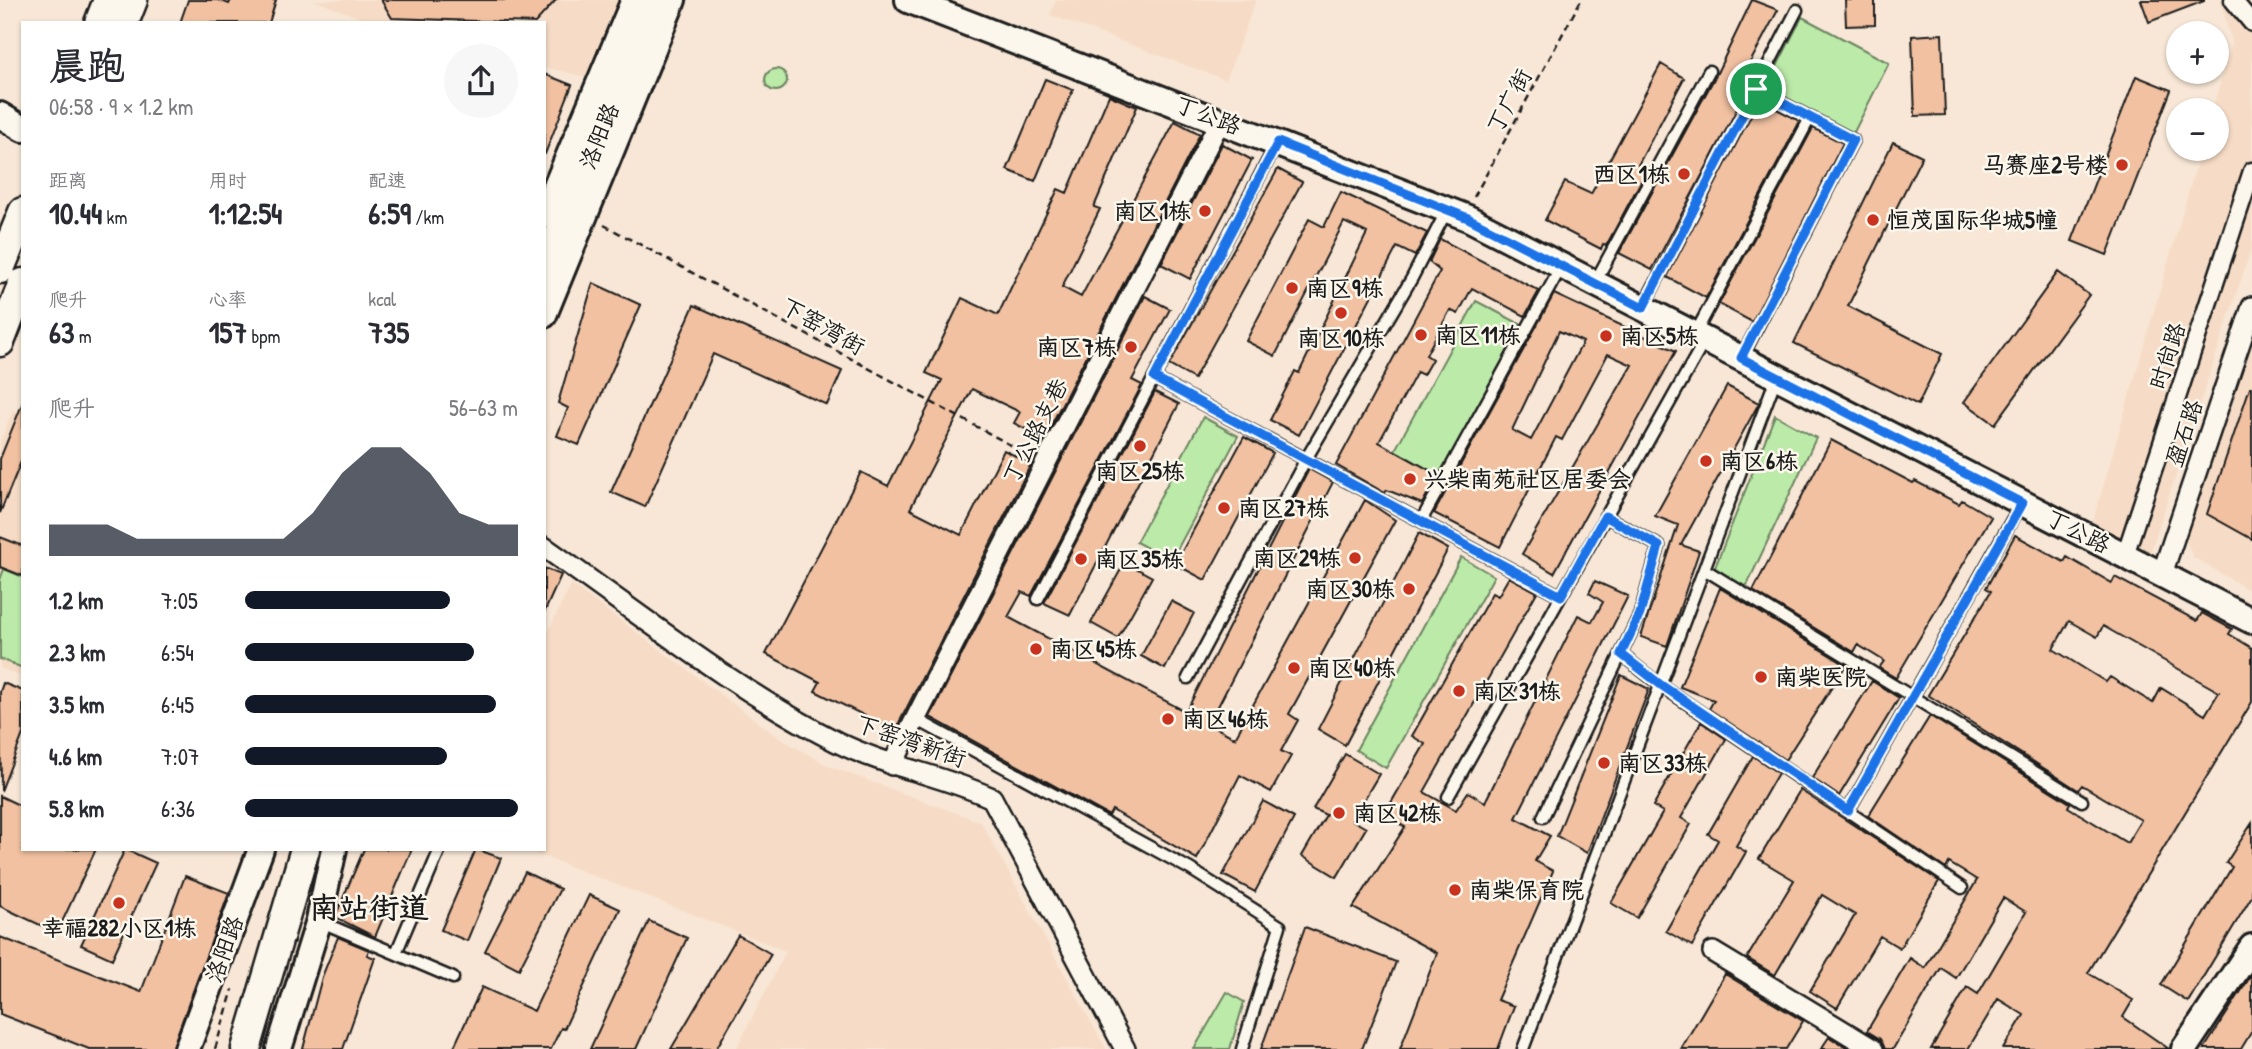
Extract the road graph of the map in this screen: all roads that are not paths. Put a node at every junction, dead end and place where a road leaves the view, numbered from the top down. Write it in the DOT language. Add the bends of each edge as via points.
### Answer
graph roads {
  1 [pos="108,0"];
  2 [pos="133,0"];
  3 [pos="634,0"];
  4 [pos="653,0"];
  5 [pos="673,0"];
  6 [pos="908,0"];
  7 [pos="2233,0"];
  8 [pos="1797,10"];
  9 [pos="100,21"];
  10 [pos="125,21"];
  11 [pos="2252,23"];
  12 [pos="1709,71"];
  13 [pos="1756,89"];
  14 [pos="0,115"];
  15 [pos="1810,118"];
  16 [pos="1221,119"];
  17 [pos="21,129"];
  18 [pos="1278,142"];
  19 [pos="2252,171"];
  20 [pos="546,210"];
  21 [pos="1456,213"];
  22 [pos="21,217"];
  23 [pos="1562,266"];
  24 [pos="546,267"];
  25 [pos="0,270"];
  26 [pos="1595,283"];
  27 [pos="21,288"];
  28 [pos="2252,307"];
  29 [pos="1643,308"];
  30 [pos="546,311"];
  31 [pos="1700,337"];
  32 [pos="0,342"];
  33 [pos="1741,358"];
  34 [pos="1777,376"];
  35 [pos="1154,378"];
  36 [pos="1306,459"];
  37 [pos="2022,503"];
  38 [pos="1605,516"];
  39 [pos="1421,521"];
  40 [pos="546,548"];
  41 [pos="2125,555"];
  42 [pos="1704,569"];
  43 [pos="2162,574"];
  44 [pos="1561,596"];
  45 [pos="1038,599"];
  46 [pos="2252,621"];
  47 [pos="1621,654"];
  48 [pos="1188,678"];
  49 [pos="1661,685"];
  50 [pos="1914,695"];
  51 [pos="916,719"];
  52 [pos="892,765"];
  53 [pos="1448,797"];
  54 [pos="2082,801"];
  55 [pos="1848,811"];
  56 [pos="1543,817"];
  57 [pos="260,851"];
  58 [pos="287,851"];
  59 [pos="304,851"];
  60 [pos="334,851"];
  61 [pos="439,851"];
  62 [pos="1962,888"];
  63 [pos="319,920"];
  64 [pos="2252,947"];
  65 [pos="1713,952"];
  66 [pos="396,953"];
  67 [pos="453,978"];
  68 [pos="187,1049"];
  69 [pos="230,1049"];
  70 [pos="246,1049"];
  71 [pos="279,1049"];
  72 [pos="1125,1049"];
  73 [pos="1241,1049"];
  74 [pos="1524,1049"];
  75 [pos="1873,1049"];
  76 [pos="2184,1049"];
  1 -- 9 [label="main road"];
  2 -- 10 [label="main road"];
  3 -- 20 [label="street"];
  4 -- 24 [label="main road, 洛阳路"];
  5 -- 30 [label="street"];
  6 -- 16 [label="street, 丁公路"];
  7 -- 11 [label="street"];
  8 -- 13 [label="lane"];
  12 -- 26 [label="lane"];
  13 -- 15 [label="lane"];
  13 -- 29 [label="lane"];
  14 -- 17 [label="street"];
  15 -- 31 [label="lane"];
  15 -- 33 [label="lane" via="1853,140"];
  16 -- 18 [label="street, 丁公路"];
  16 -- 51 [label="street, 丁公路支巷"];
  18 -- 21 [label="street, 丁公路"];
  18 -- 35 [label="lane"];
  19 -- 41 [label="street, 时尚路"];
  21 -- 23 [label="street, 丁公路"];
  21 -- 36 [label="lane" via="1412,278"];
  22 -- 25 [label="main road"];
  23 -- 26 [label="street, 丁公路"];
  23 -- 39 [label="lane"];
  26 -- 29 [label="street, 丁公路"];
  27 -- 32 [label="main road"];
  28 -- 43 [label="street, 盈石路"];
  29 -- 31 [label="street, 丁公路"];
  31 -- 33 [label="street, 丁公路"];
  31 -- 38 [label="lane"];
  33 -- 34 [label="street, 丁公路"];
  34 -- 37 [label="street, 丁公路"];
  34 -- 42 [label="lane"];
  35 -- 36 [label="lane"];
  35 -- 45 [label="lane"];
  36 -- 39 [label="lane"];
  36 -- 48 [label="lane"];
  37 -- 41 [label="street, 丁公路"];
  37 -- 50 [label="lane"];
  38 -- 44 [label="lane"];
  38 -- 47 [label="lane" via="1659,546 1640,614"];
  39 -- 44 [label="lane"];
  40 -- 52 [label="street, 下窑湾新街" via="759,699 839,743"];
  41 -- 43 [label="street, 丁公路"];
  42 -- 49 [label="lane"];
  42 -- 50 [label="lane"];
  43 -- 46 [label="street, 丁公路"];
  44 -- 53 [label="lane"];
  47 -- 49 [label="lane"];
  47 -- 56 [label="lane"];
  49 -- 55 [label="lane"];
  49 -- 74 [label="lane"];
  50 -- 54 [label="lane"];
  50 -- 55 [label="lane"];
  51 -- 52 [label="street, 丁公路支巷"];
  51 -- 73 [label="lane" via="1190,869 1280,926"];
  52 -- 72 [label="street, 下窑湾新街" via="955,781 992,798"];
  55 -- 62 [label="lane"];
  57 -- 68 [label="street, 洛阳路"];
  58 -- 69 [label="main road, 洛阳路"];
  59 -- 70 [label="main road, 洛阳路"];
  60 -- 63 [label="street"];
  61 -- 66 [label="lane"];
  63 -- 66 [label="lane"];
  63 -- 71 [label="street"];
  64 -- 76 [label="street"];
  65 -- 75 [label="street"];
  66 -- 67 [label="lane"];
}
